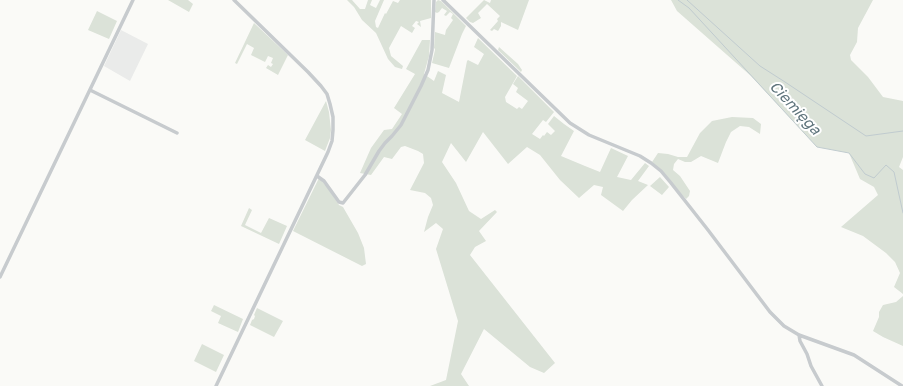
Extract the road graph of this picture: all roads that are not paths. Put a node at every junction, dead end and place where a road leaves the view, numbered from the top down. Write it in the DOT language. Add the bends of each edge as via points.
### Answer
graph roads {
  1 [pos="133,0"];
  2 [pos="234,0"];
  3 [pos="443,0"];
  4 [pos="435,1"];
  5 [pos="90,90"];
  6 [pos="177,133"];
  7 [pos="317,176"];
  8 [pos="0,277"];
  9 [pos="799,335"];
  10 [pos="216,386"];
  11 [pos="822,386"];
  12 [pos="902,386"];
  1 -- 5 [label="street"];
  2 -- 7 [label="street" via="322,86 326,94 332,113 333,134"];
  3 -- 9 [label="street" via="570,123 589,135 640,156 661,171 774,316"];
  4 -- 7 [label="street" via="428,70 401,125 379,151 365,175 343,203 339,202 324,181"];
  5 -- 6 [label="street"];
  5 -- 8 [label="street"];
  7 -- 10 [label="street"];
  9 -- 11 [label="street"];
  9 -- 12 [label="street" via="854,355"];
}
